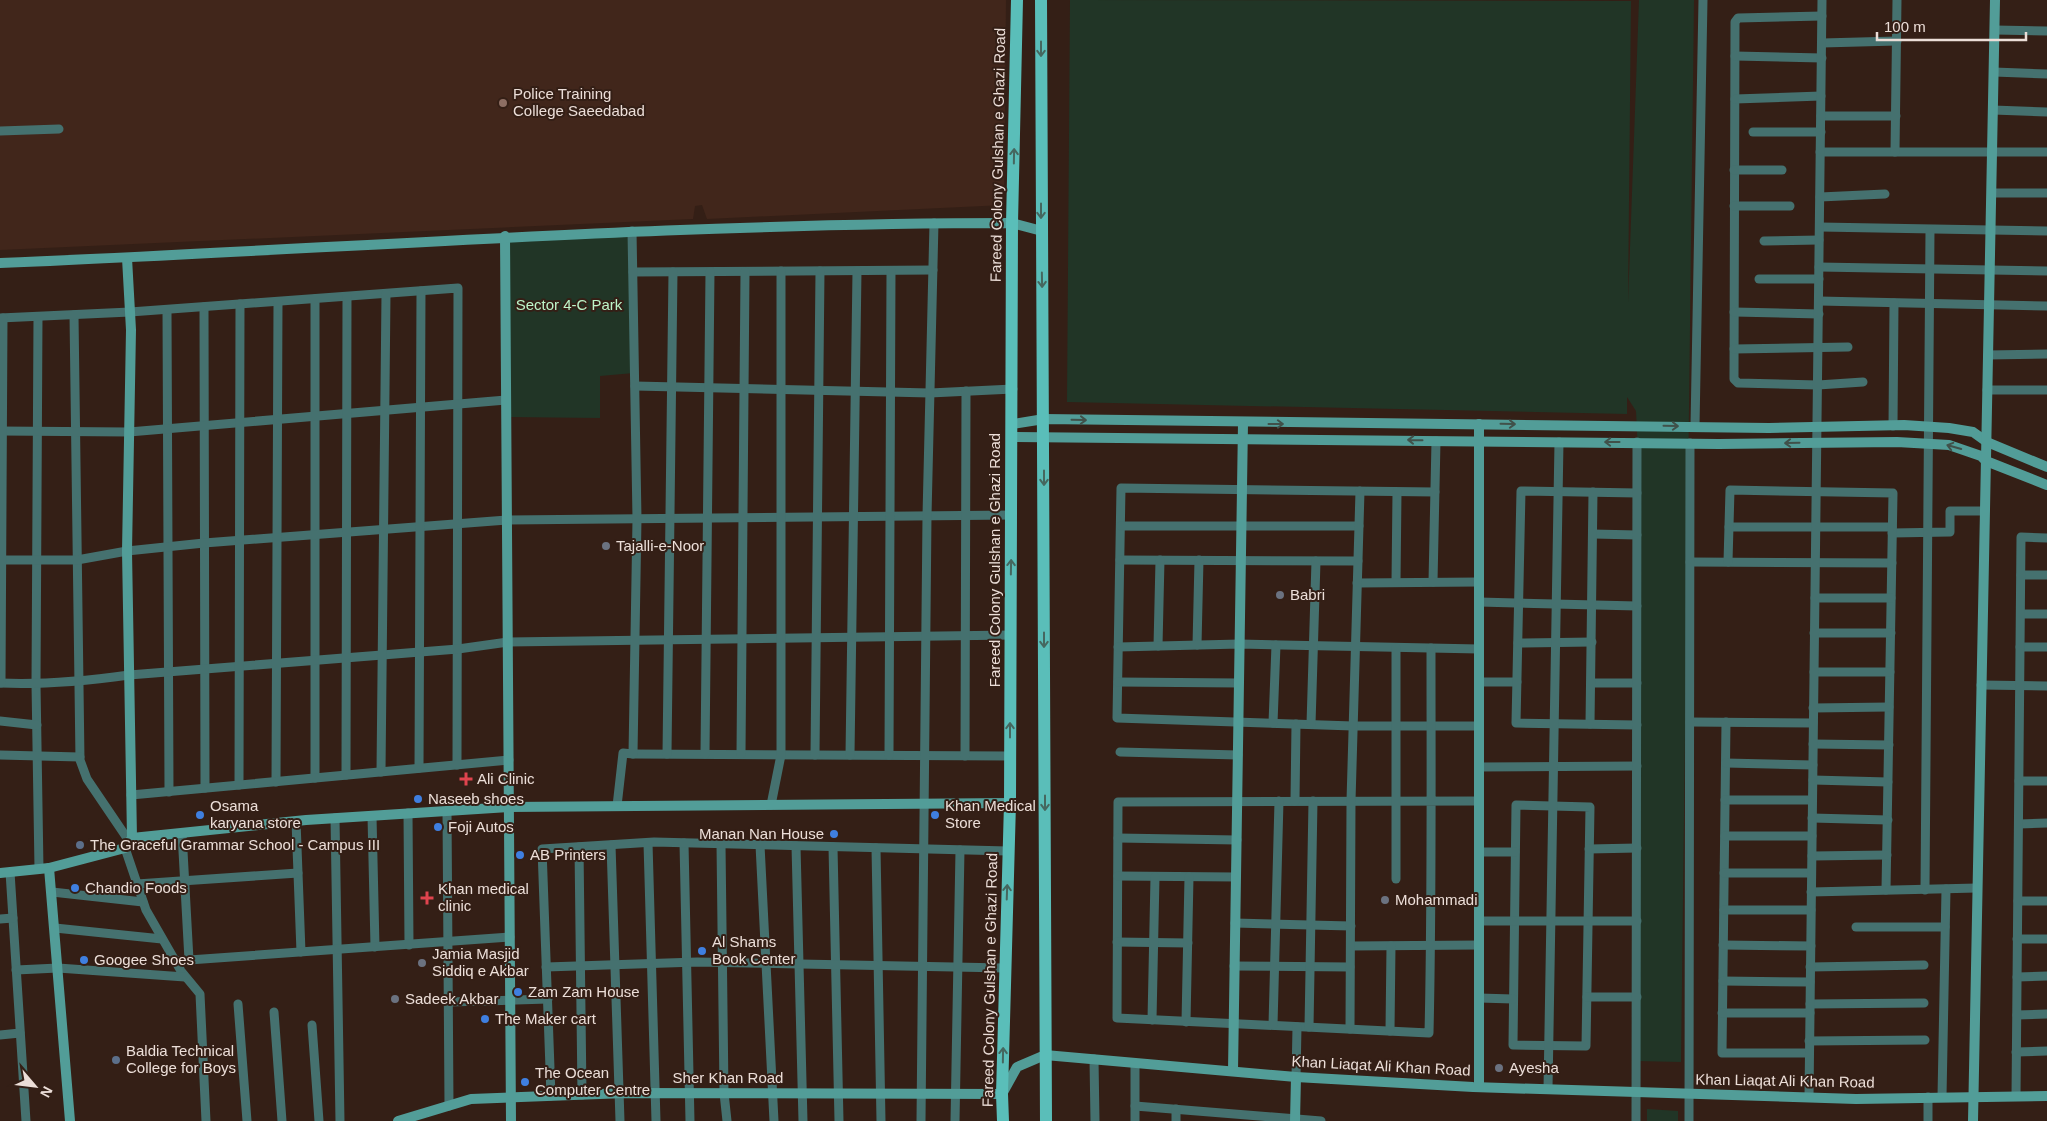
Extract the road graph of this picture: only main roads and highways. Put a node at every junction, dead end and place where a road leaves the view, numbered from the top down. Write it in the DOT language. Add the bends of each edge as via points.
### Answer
graph roads {
  1 [pos="1017,0"];
  2 [pos="1041,0"];
  3 [pos="1003,1121"];
  4 [pos="1046,1121"];
  3 -- 1 [label="main road, Fareed Colony Gulshan e Ghazi Road, one-way" via="1010,803 1012,223"];
  2 -- 4 [label="main road, one-way"];
}
